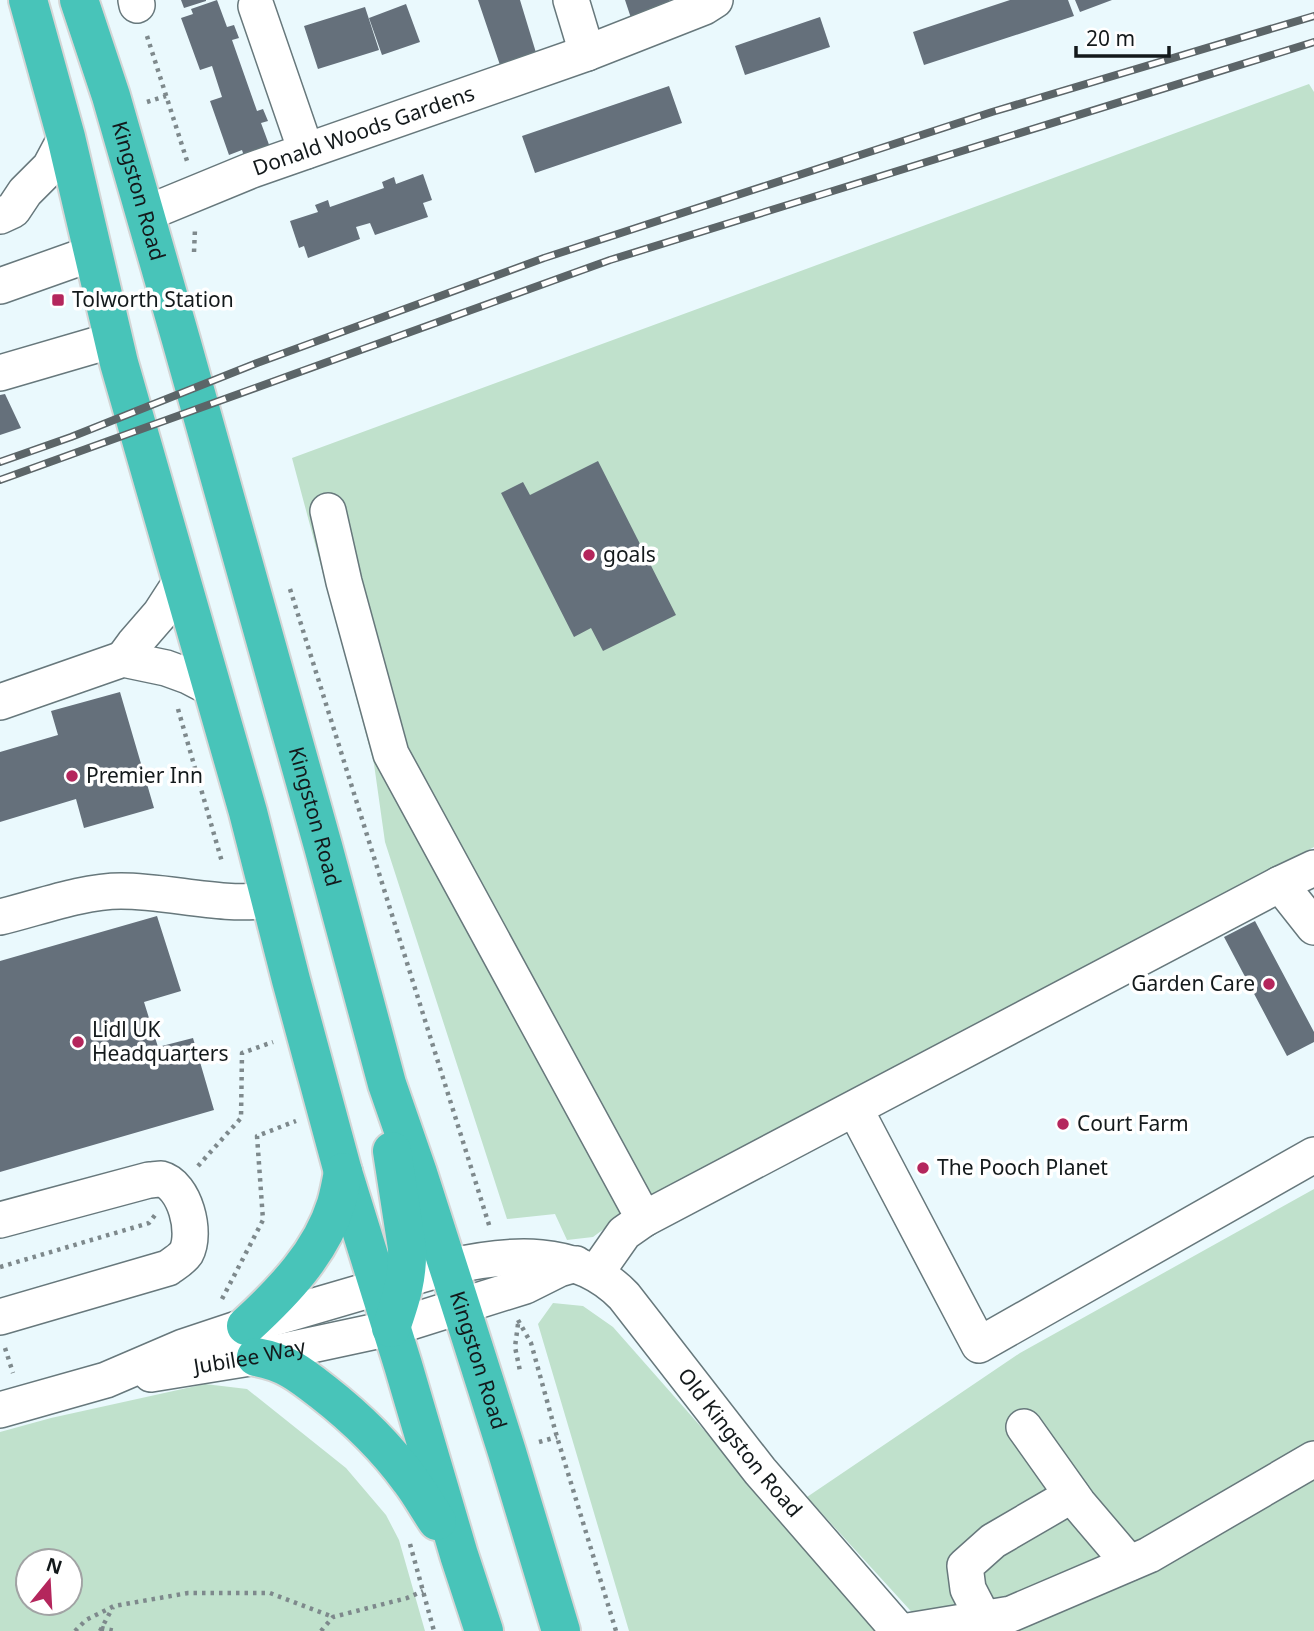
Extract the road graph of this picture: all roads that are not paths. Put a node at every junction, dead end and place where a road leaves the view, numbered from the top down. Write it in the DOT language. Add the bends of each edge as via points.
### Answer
graph roads {
  1 [pos="28,0"];
  2 [pos="79,0"];
  3 [pos="570,0"];
  4 [pos="715,0"];
  5 [pos="256,6"];
  6 [pos="587,52"];
  7 [pos="66,137"];
  8 [pos="306,151"];
  9 [pos="145,214"];
  10 [pos="0,216"];
  11 [pos="93,253"];
  12 [pos="0,286"];
  13 [pos="113,340"];
  14 [pos="0,373"];
  15 [pos="328,510"];
  16 [pos="182,580"];
  17 [pos="123,659"];
  18 [pos="212,689"];
  19 [pos="0,702"];
  20 [pos="1314,868"];
  21 [pos="1279,884"];
  22 [pos="270,900"];
  23 [pos="0,917"];
  24 [pos="1314,927"];
  25 [pos="387,1084"];
  26 [pos="855,1109"];
  27 [pos="1314,1155"];
  28 [pos="343,1172"];
  29 [pos="644,1219"];
  30 [pos="0,1220"];
  31 [pos="448,1267"];
  32 [pos="586,1268"];
  33 [pos="393,1283"];
  34 [pos="461,1307"];
  35 [pos="391,1328"];
  36 [pos="1,1329"];
  37 [pos="251,1342"];
  38 [pos="0,1410"];
  39 [pos="1024,1427"];
  40 [pos="1314,1459"];
  41 [pos="1072,1495"];
  42 [pos="459,1555"];
  43 [pos="1129,1563"];
  44 [pos="983,1618"];
  45 [pos="484,1631"];
  46 [pos="561,1631"];
  47 [pos="899,1631"];
  48 [pos="908,1631"];
  1 -- 7 [label="highway"];
  2 -- 9 [label="highway, Kingston Road"];
  3 -- 6 [label="street"];
  4 -- 6 [label="street, Donald Woods Gardens"];
  5 -- 8 [label="street"];
  6 -- 8 [label="street, Donald Woods Gardens"];
  7 -- 10 [label="street" via="50,167 13,210"];
  7 -- 11 [label="highway"];
  8 -- 9 [label="street, Donald Woods Gardens"];
  9 -- 25 [label="highway, Kingston Road"];
  11 -- 12 [label="street"];
  11 -- 13 [label="highway"];
  13 -- 14 [label="street"];
  13 -- 16 [label="highway"];
  15 -- 29 [label="street" via="391,754"];
  16 -- 17 [label="street"];
  16 -- 18 [label="highway"];
  17 -- 18 [label="street" via="166,668"];
  17 -- 19 [label="street"];
  18 -- 22 [label="highway"];
  20 -- 21 [label="street"];
  21 -- 24 [label="street"];
  21 -- 26 [label="street"];
  22 -- 23 [label="street" via="230,902 104,891"];
  22 -- 28 [label="highway"];
  25 -- 31 [label="highway, Kingston Road"];
  25 -- 33 [label="highway" via="407,1248"];
  26 -- 27 [label="street" via="979,1345"];
  26 -- 29 [label="street"];
  28 -- 33 [label="highway"];
  28 -- 37 [label="highway" via="322,1238"];
  29 -- 32 [label="street"];
  30 -- 36 [label="street" via="156,1179 177,1190 190,1230 186,1252 168,1268"];
  31 -- 32 [label="street, Old Kingston Road" via="539,1257"];
  31 -- 33 [label="street, Jubilee Way"];
  31 -- 34 [label="highway, Kingston Road"];
  32 -- 34 [label="street" via="559,1269 525,1286"];
  32 -- 47 [label="street, Old Kingston Road" via="624,1296 760,1471"];
  33 -- 35 [label="highway"];
  33 -- 37 [label="street, Jubilee Way"];
  34 -- 35 [label="street, Jubilee Way"];
  34 -- 46 [label="highway, Kingston Road"];
  35 -- 37 [label="street, Jubilee Way"];
  35 -- 42 [label="highway"];
  37 -- 38 [label="street, Jubilee Way" via="189,1369 106,1380"];
  37 -- 42 [label="highway" via="337,1402 372,1435 411,1480"];
  39 -- 41 [label="street"];
  40 -- 43 [label="street"];
  41 -- 43 [label="street"];
  41 -- 44 [label="street" via="993,1541 965,1566 968,1589"];
  42 -- 45 [label="highway"];
  43 -- 44 [label="street" via="1011,1614"];
  44 -- 48 [label="street"];
}
